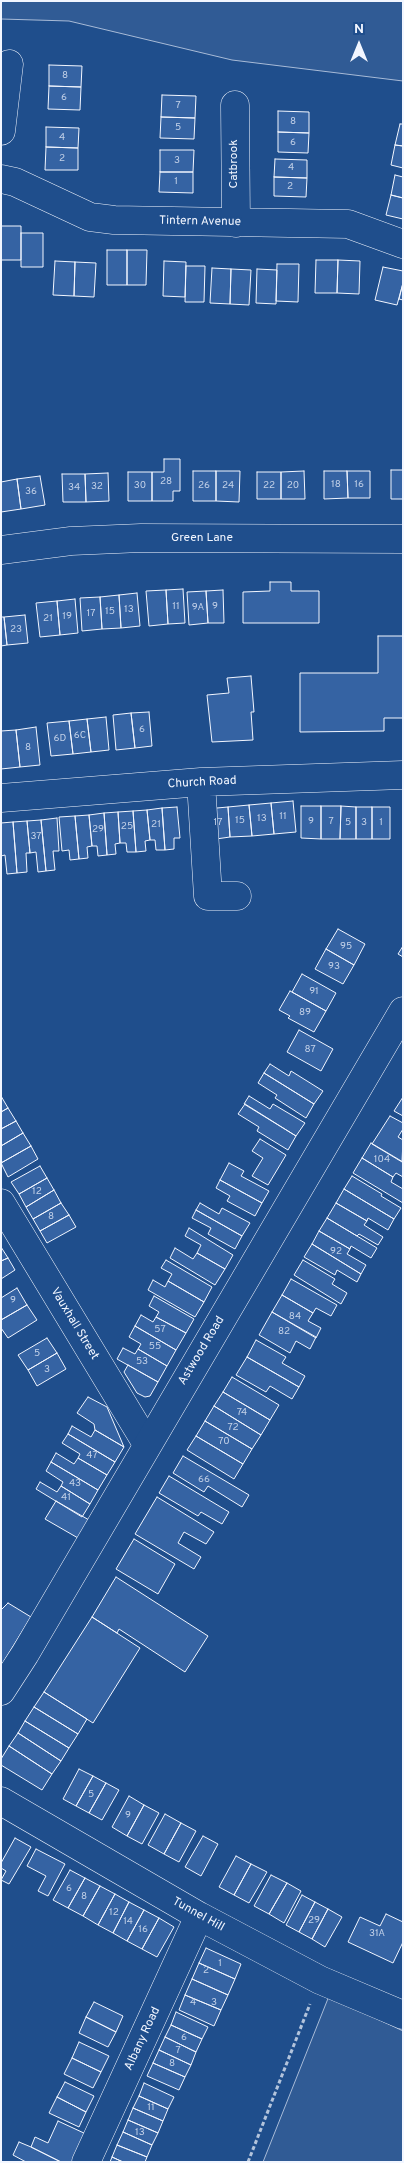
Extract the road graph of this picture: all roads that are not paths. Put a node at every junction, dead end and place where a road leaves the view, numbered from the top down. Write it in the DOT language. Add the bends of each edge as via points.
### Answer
graph roads {
  1 [pos="9,64"];
  2 [pos="235,105"];
  3 [pos="1,131"];
  4 [pos="1,179"];
  5 [pos="236,223"];
  6 [pos="403,244"];
  7 [pos="403,539"];
  8 [pos="1,550"];
  9 [pos="403,775"];
  10 [pos="201,782"];
  11 [pos="1,798"];
  12 [pos="237,896"];
  13 [pos="403,1011"];
  14 [pos="1,1203"];
  15 [pos="147,1444"];
  16 [pos="1,1692"];
  17 [pos="1,1801"];
  18 [pos="199,1916"];
  19 [pos="403,2015"];
  20 [pos="86,2162"];
  1 -- 3 [label="street"];
  2 -- 5 [label="street, Catbrook"];
  4 -- 5 [label="street, Tintern Avenue" via="15,182 90,217"];
  5 -- 6 [label="street, Tintern Avenue" via="348,224"];
  7 -- 8 [label="street, Green Lane" via="79,540"];
  9 -- 10 [label="street, Church Road"];
  10 -- 11 [label="street, Church Road"];
  10 -- 12 [label="street" via="208,896"];
  13 -- 15 [label="street, Astwood Road"];
  14 -- 15 [label="street, Vauxhall Street"];
  15 -- 16 [label="street, Astwood Road"];
  17 -- 18 [label="street, Tunnel Hill"];
  18 -- 19 [label="street, Tunnel Hill" via="320,1980"];
  18 -- 20 [label="street, Albany Road"];
}
